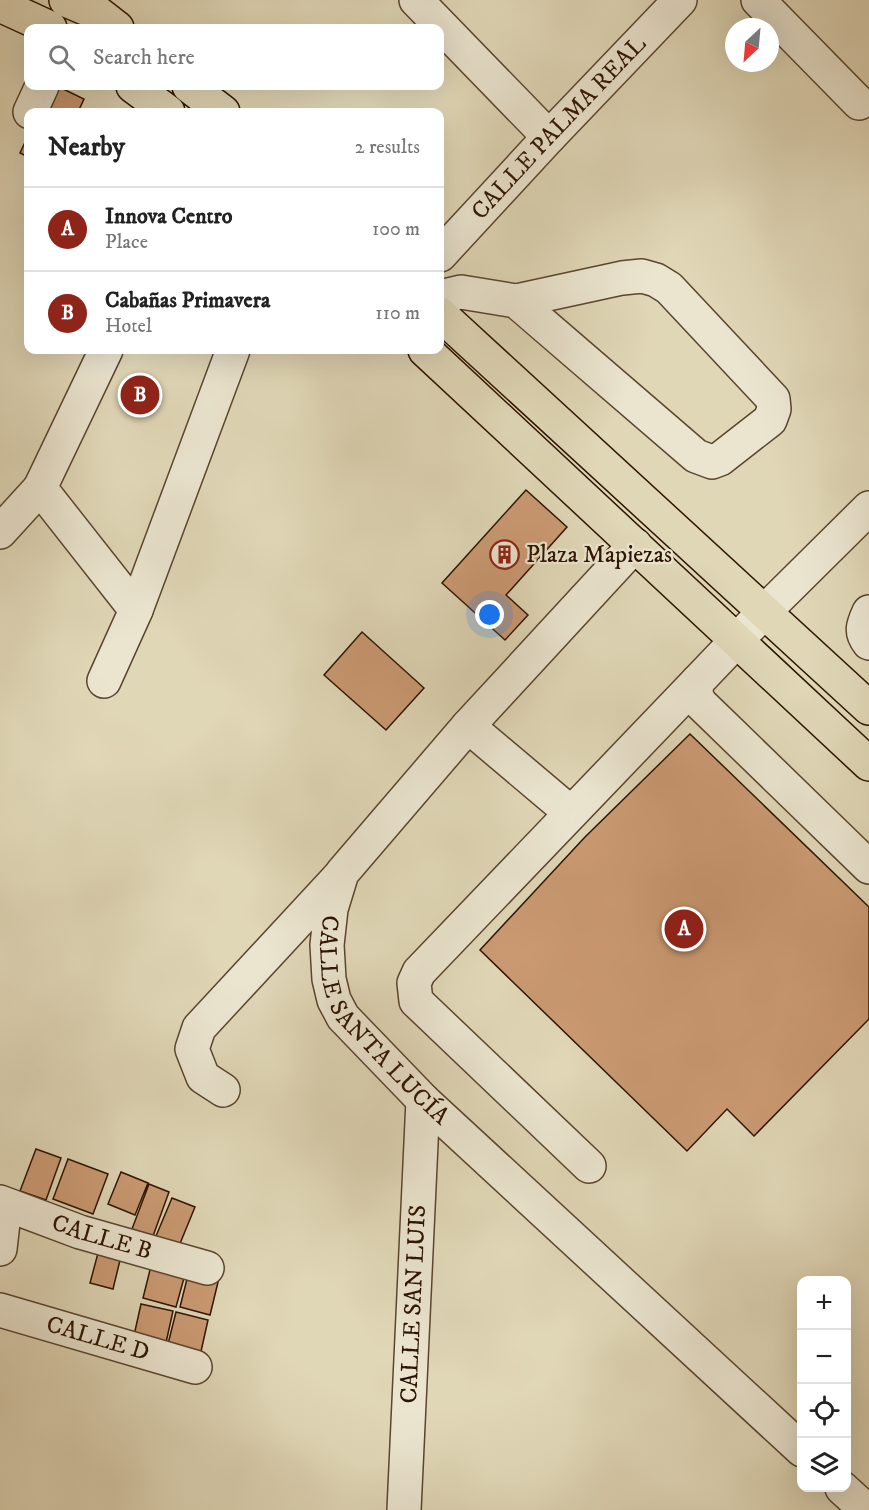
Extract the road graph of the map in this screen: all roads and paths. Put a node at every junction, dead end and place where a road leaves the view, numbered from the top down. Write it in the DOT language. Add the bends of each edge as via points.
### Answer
graph roads {
  1 [pos="66,0"];
  2 [pos="416,0"];
  3 [pos="680,0"];
  4 [pos="758,0"];
  5 [pos="0,5"];
  6 [pos="41,24"];
  7 [pos="112,24"];
  8 [pos="439,24"];
  9 [pos="444,29"];
  10 [pos="40,90"];
  11 [pos="138,90"];
  12 [pos="194,90"];
  13 [pos="859,103"];
  14 [pos="32,108"];
  15 [pos="163,108"];
  16 [pos="218,108"];
  17 [pos="549,137"];
  18 [pos="444,251"];
  19 [pos="444,296"];
  20 [pos="516,301"];
  21 [pos="444,318"];
  22 [pos="104,354"];
  23 [pos="232,354"];
  24 [pos="429,354"];
  25 [pos="40,488"];
  26 [pos="869,508"];
  27 [pos="0,532"];
  28 [pos="635,545"];
  29 [pos="136,610"];
  30 [pos="869,612"];
  31 [pos="763,613"];
  32 [pos="737,639"];
  33 [pos="869,643"];
  34 [pos="104,681"];
  35 [pos="698,681"];
  36 [pos="866,700"];
  37 [pos="468,726"];
  38 [pos="869,764"];
  39 [pos="571,813"];
  40 [pos="869,867"];
  41 [pos="342,873"];
  42 [pos="223,1090"];
  43 [pos="423,1100"];
  44 [pos="589,1166"];
  45 [pos="2,1203"];
  46 [pos="0,1249"];
  47 [pos="207,1268"];
  48 [pos="0,1310"];
  49 [pos="195,1367"];
  50 [pos="797,1446"];
  51 [pos="846,1492"];
  52 [pos="404,1510"];
  53 [pos="866,1510"];
  1 -- 7 [label="main road"];
  2 -- 8 [label="street"];
  3 -- 17 [label="street, CALLE PALMA REAL"];
  4 -- 13 [label="street"];
  5 -- 6 [label="main road"];
  9 -- 17 [label="street"];
  10 -- 14 [label="street"];
  11 -- 15 [label="main road"];
  12 -- 16 [label="main road"];
  17 -- 18 [label="street, CALLE PALMA REAL"];
  19 -- 20 [label="street" via="461,292"];
  20 -- 20 [label="street" via="622,278 642,276 656,280 669,288 773,399 770,420 720,459 712,462 696,456"];
  21 -- 31 [label="main road"];
  22 -- 25 [label="street"];
  23 -- 29 [label="street"];
  24 -- 28 [label="main road"];
  25 -- 27 [label="street"];
  25 -- 29 [label="street"];
  26 -- 31 [label="street"];
  28 -- 32 [label="main road"];
  28 -- 37 [label="street, CALLE SANTA LUCÍA"];
  29 -- 34 [label="street"];
  30 -- 33 [label="street" via="862,625"];
  31 -- 32 [label="street"];
  31 -- 36 [label="main road"];
  32 -- 35 [label="street"];
  32 -- 38 [label="main road"];
  35 -- 39 [label="street"];
  35 -- 40 [label="street" via="695,693 700,703"];
  37 -- 39 [label="street"];
  37 -- 41 [label="street, CALLE SANTA LUCÍA"];
  39 -- 44 [label="street" via="419,972 414,983 416,1001"];
  41 -- 42 [label="street" via="199,1028 192,1049 203,1077"];
  41 -- 43 [label="street, CALLE SANTA LUCÍA" via="331,909 327,945 334,1000 343,1017"];
  43 -- 50 [label="street, CALLE SANTA LUCÍA"];
  43 -- 52 [label="street, CALLE SAN LUIS"];
  45 -- 46 [label="street"];
  45 -- 47 [label="street, CALLE B" via="80,1232"];
  48 -- 49 [label="street, CALLE D"];
  51 -- 53 [label="street"];
}
